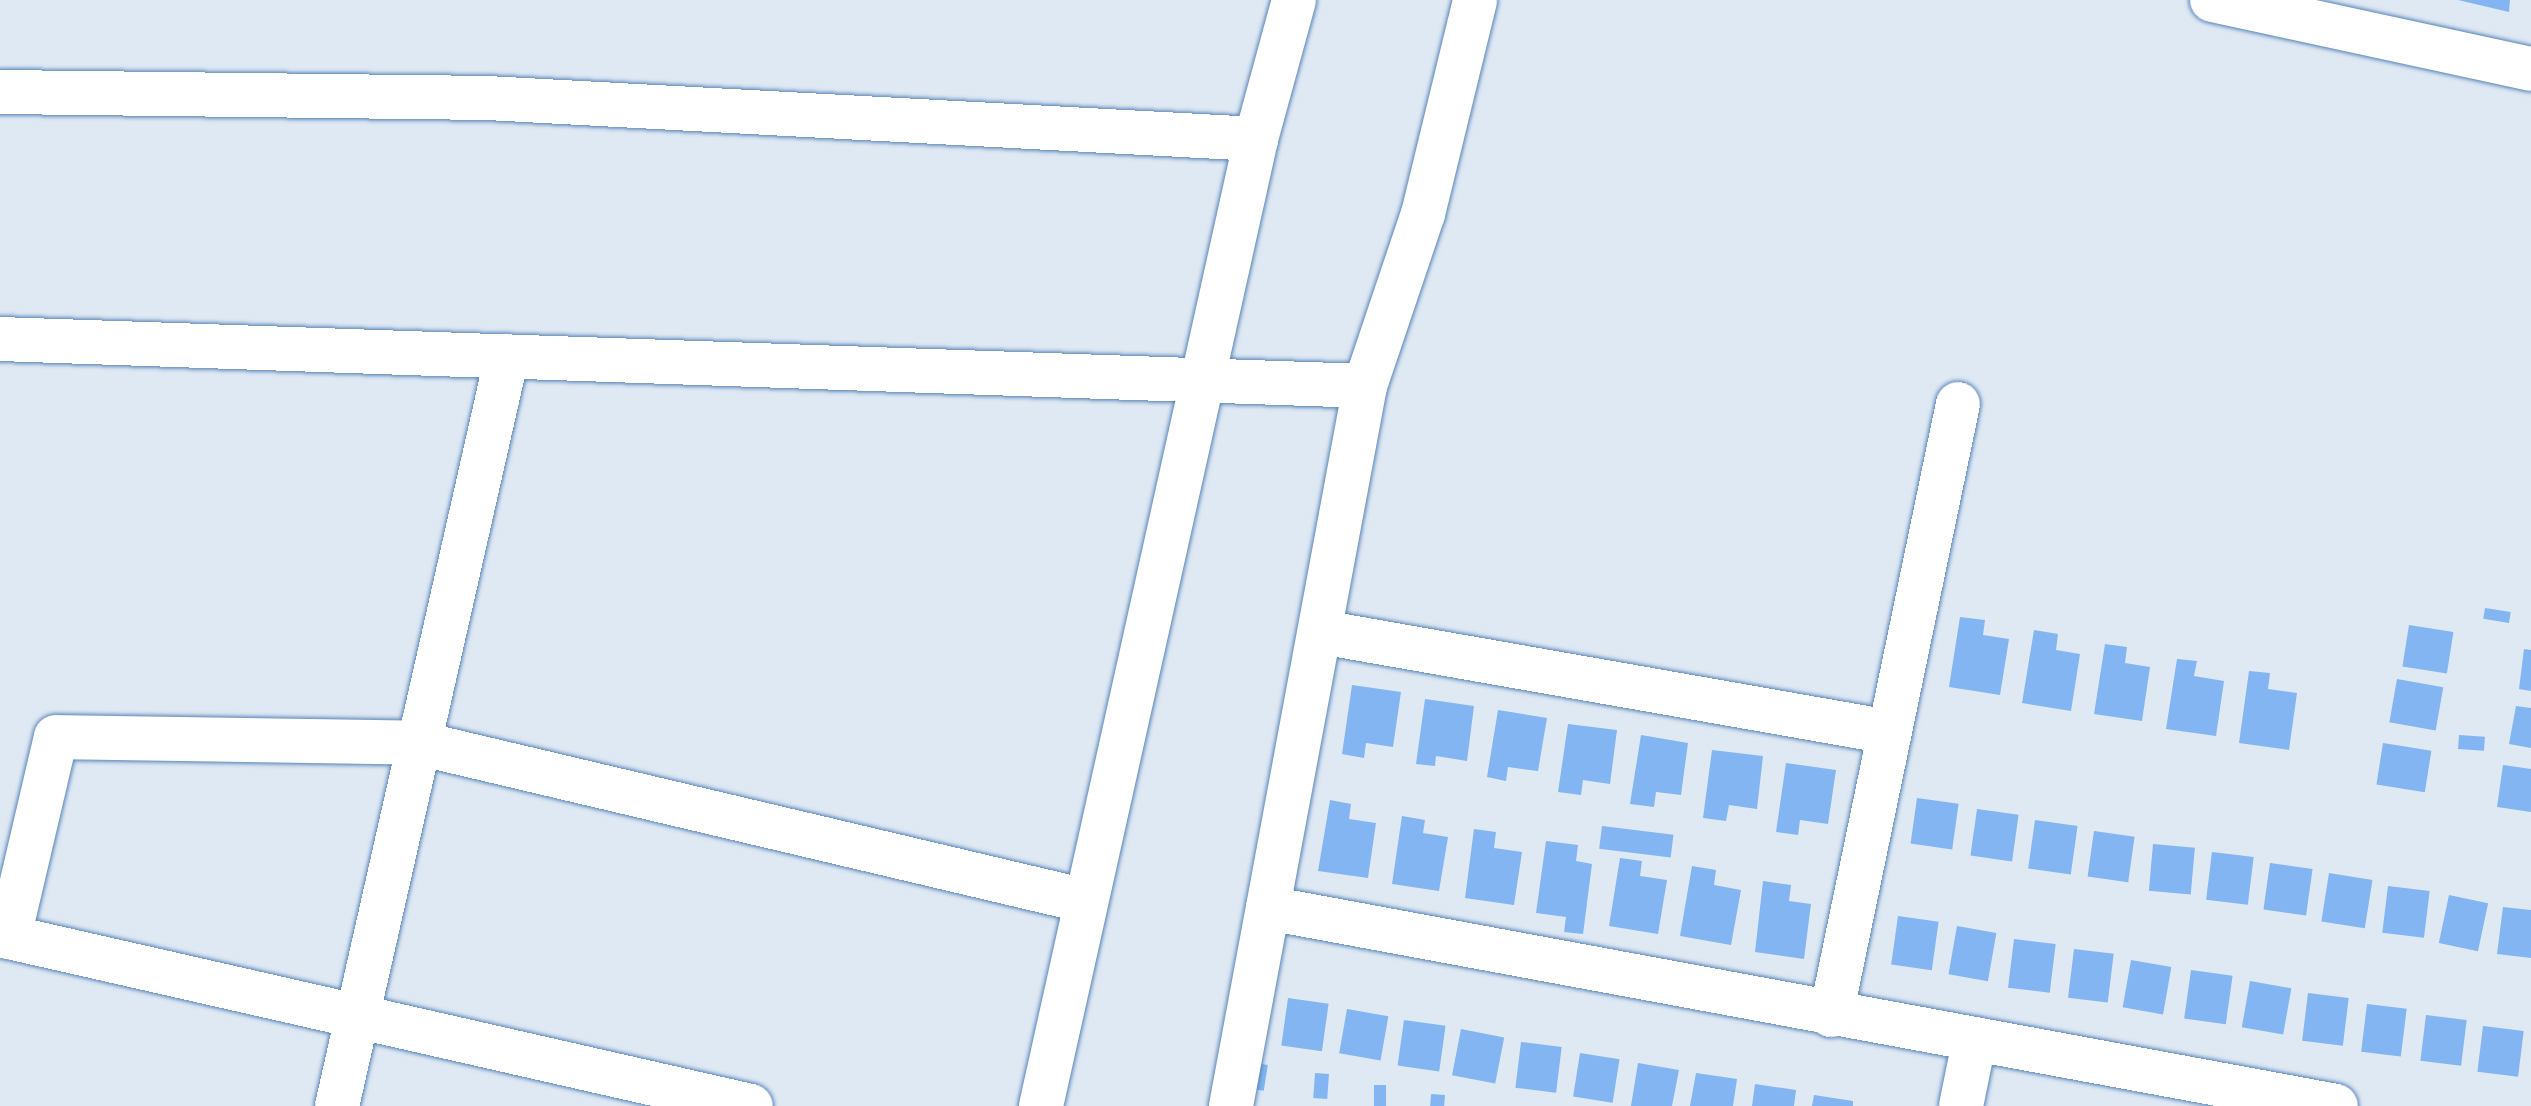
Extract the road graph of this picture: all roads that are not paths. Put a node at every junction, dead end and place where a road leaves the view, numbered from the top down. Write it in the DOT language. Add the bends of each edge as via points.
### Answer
graph roads {
  1 [pos="1294,0"];
  2 [pos="1475,0"];
  3 [pos="2212,0"];
  4 [pos="2531,69"];
  5 [pos="0,92"];
  6 [pos="1256,139"];
  7 [pos="0,339"];
  8 [pos="507,356"];
  9 [pos="1202,379"];
  10 [pos="1365,386"];
  11 [pos="1958,404"];
  12 [pos="1321,632"];
  13 [pos="1889,732"];
  14 [pos="418,743"];
  15 [pos="1086,901"];
  16 [pos="1268,908"];
  17 [pos="4,936"];
  18 [pos="1831,1015"];
  19 [pos="357,1016"];
  20 [pos="1974,1042"];
  21 [pos="2254,1098"];
  22 [pos="337,1106"];
  23 [pos="751,1106"];
  24 [pos="1041,1106"];
  25 [pos="1231,1106"];
  26 [pos="1961,1106"];
  27 [pos="2336,1106"];
  1 -- 6 [label="street"];
  2 -- 10 [label="street" via="1423,214"];
  3 -- 4 [label="street"];
  5 -- 6 [label="street" via="487,98"];
  6 -- 9 [label="street"];
  7 -- 8 [label="street"];
  8 -- 9 [label="street"];
  8 -- 14 [label="street"];
  9 -- 10 [label="street"];
  9 -- 15 [label="street"];
  10 -- 12 [label="street"];
  11 -- 13 [label="street"];
  12 -- 13 [label="street"];
  12 -- 16 [label="street"];
  13 -- 18 [label="street"];
  14 -- 15 [label="street"];
  14 -- 17 [label="street" via="56,737"];
  14 -- 19 [label="street"];
  15 -- 24 [label="street"];
  16 -- 18 [label="street"];
  16 -- 25 [label="street"];
  17 -- 19 [label="street"];
  18 -- 20 [label="street"];
  19 -- 22 [label="street"];
  19 -- 23 [label="street"];
  20 -- 21 [label="street"];
  20 -- 26 [label="street"];
  21 -- 27 [label="street"];
}
